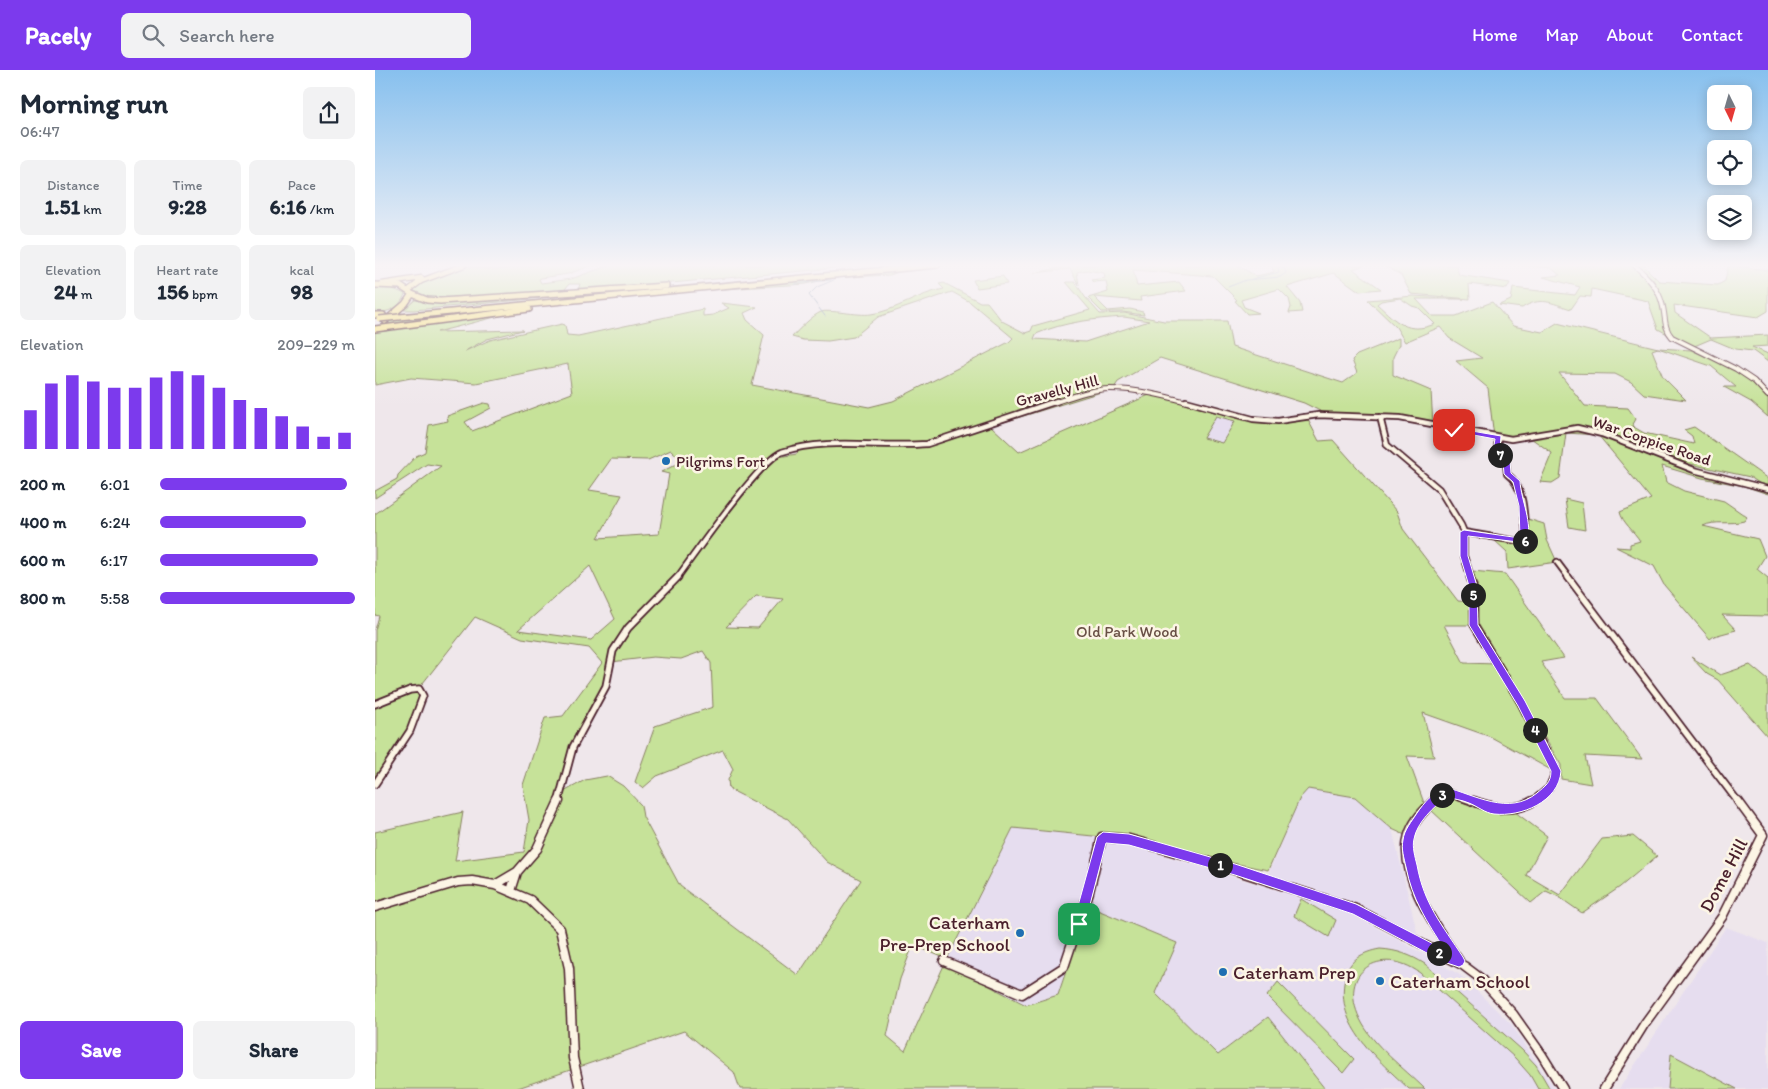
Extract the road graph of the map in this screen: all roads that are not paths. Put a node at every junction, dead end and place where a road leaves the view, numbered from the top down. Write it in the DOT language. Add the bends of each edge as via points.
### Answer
graph roads {
  1 [pos="395,313"];
  2 [pos="425,313"];
  3 [pos="428,313"];
  4 [pos="499,313"];
  5 [pos="1663,313"];
  6 [pos="401,315"];
  7 [pos="378,317"];
  8 [pos="375,328"];
  9 [pos="1762,387"];
  10 [pos="1768,388"];
  11 [pos="1768,396"];
  12 [pos="1380,417"];
  13 [pos="1499,437"];
  14 [pos="1768,489"];
  15 [pos="1464,532"];
  16 [pos="1557,562"];
  17 [pos="375,704"];
  18 [pos="375,784"];
  19 [pos="1765,836"];
  20 [pos="517,872"];
  21 [pos="495,885"];
  22 [pos="511,891"];
  23 [pos="375,907"];
  24 [pos="1459,961"];
  25 [pos="944,962"];
  26 [pos="580,1089"];
  27 [pos="1563,1089"];
  28 [pos="1604,1089"];
  1 -- 8 [label="highway"];
  2 -- 6 [label="highway"];
  3 -- 6 [label="highway"];
  4 -- 8 [label="highway"];
  5 -- 9 [label="street" via="1664,326 1682,344 1734,368"];
  6 -- 7 [label="highway, bridge"];
  9 -- 10 [label="street"];
  9 -- 11 [label="street"];
  12 -- 13 [label="street, War Coppice Road"];
  12 -- 15 [label="street" via="1387,445 1439,489"];
  12 -- 20 [label="street, Gravelly Hill" via="1318,415 1278,421 1253,419 1159,394 1105,389 1027,410 927,444 818,445 774,456 723,516 675,581 629,628 613,651 606,686 573,747 562,793 547,830 537,849"];
  13 -- 14 [label="street, War Coppice Road" via="1511,439 1577,428 1602,434 1694,470"];
  13 -- 15 [label="street" via="1497,451 1506,461 1507,474 1517,481 1526,540"];
  15 -- 24 [label="street" via="1464,548 1473,586 1474,625 1521,703 1556,771 1556,780 1536,800 1520,808 1493,809 1445,792 1427,806 1411,831 1408,851 1415,887"];
  16 -- 19 [label="street, Dome Hill"];
  17 -- 18 [label="street" via="411,690 419,689 423,696 409,730"];
  19 -- 28 [label="street, Dome Hill" via="1721,917 1613,1070"];
  20 -- 21 [label="street"];
  20 -- 22 [label="street"];
  21 -- 22 [label="street"];
  21 -- 23 [label="street" via="458,882"];
  22 -- 26 [label="street" via="530,900 546,914 563,937 569,968 573,1058"];
  24 -- 25 [label="street" via="1356,909 1129,839 1103,837 1064,967 1022,994"];
  24 -- 27 [label="street" via="1507,1007 1535,1043"];
}
